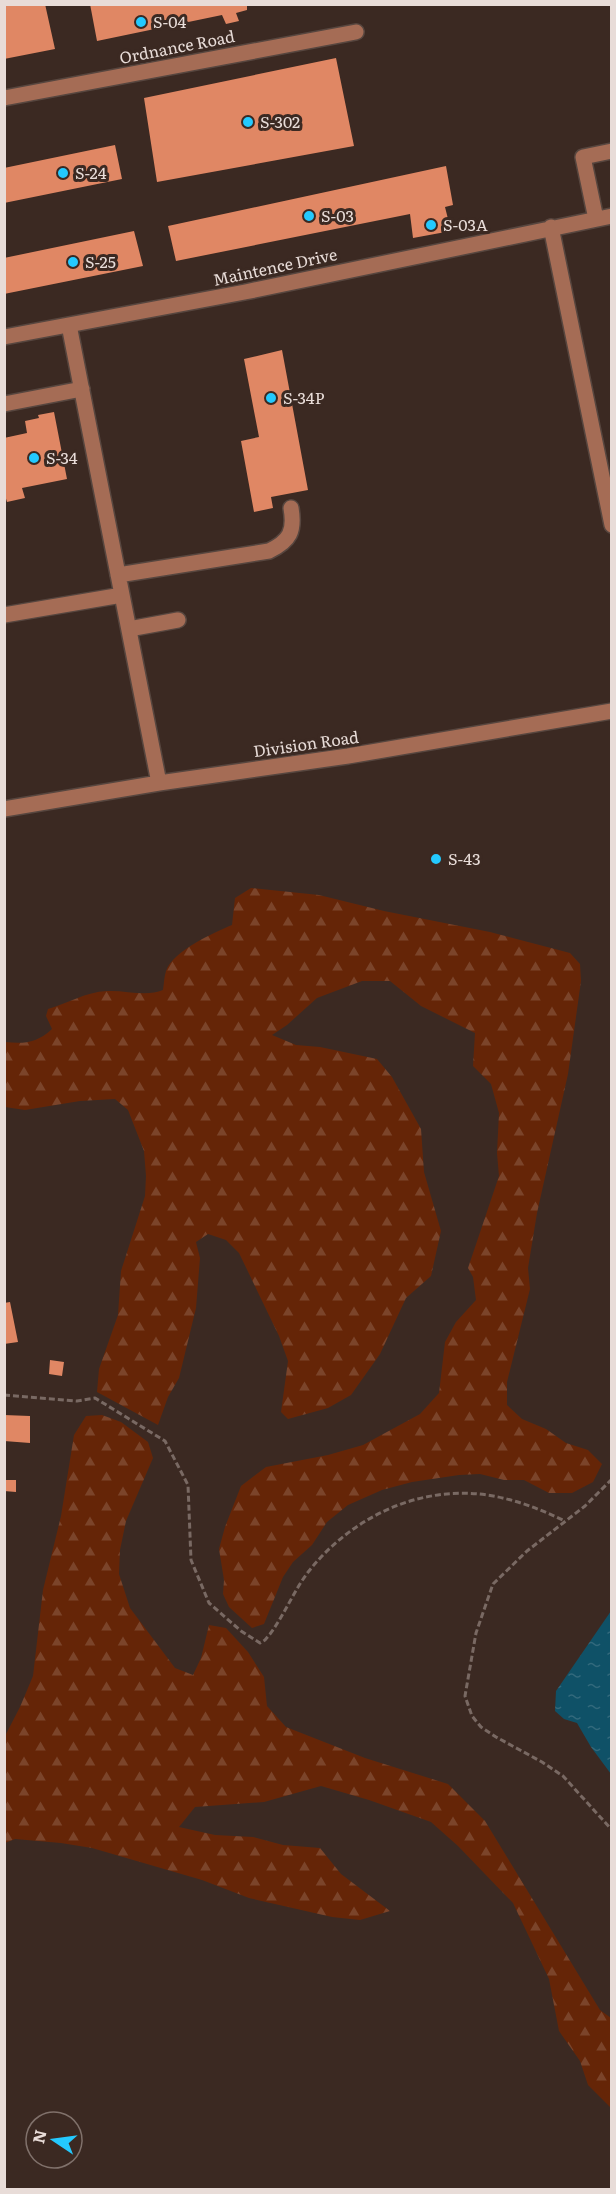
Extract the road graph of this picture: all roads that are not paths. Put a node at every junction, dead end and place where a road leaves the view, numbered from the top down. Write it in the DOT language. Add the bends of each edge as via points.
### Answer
graph roads {
  1 [pos="356,32"];
  2 [pos="4,98"];
  3 [pos="612,151"];
  4 [pos="612,216"];
  5 [pos="596,219"];
  6 [pos="551,227"];
  7 [pos="69,325"];
  8 [pos="4,337"];
  9 [pos="82,389"];
  10 [pos="4,404"];
  11 [pos="291,508"];
  12 [pos="612,525"];
  13 [pos="118,575"];
  14 [pos="123,595"];
  15 [pos="4,615"];
  16 [pos="178,620"];
  17 [pos="129,629"];
  18 [pos="612,711"];
  19 [pos="159,783"];
  20 [pos="4,809"];
  1 -- 2 [label="street, Ordnance Road"];
  3 -- 5 [label="street" via="583,157"];
  4 -- 5 [label="street, Maintence Drive"];
  5 -- 6 [label="street, Maintence Drive"];
  6 -- 7 [label="street, Maintence Drive"];
  6 -- 12 [label="street"];
  7 -- 8 [label="street, Maintence Drive"];
  7 -- 9 [label="street"];
  9 -- 10 [label="street"];
  9 -- 13 [label="street"];
  11 -- 13 [label="street" via="290,535 269,551"];
  13 -- 14 [label="street"];
  14 -- 15 [label="street"];
  14 -- 17 [label="street"];
  16 -- 17 [label="street"];
  17 -- 19 [label="street"];
  18 -- 19 [label="street, Division Road" via="348,756"];
  19 -- 20 [label="street, Division Road"];
}
